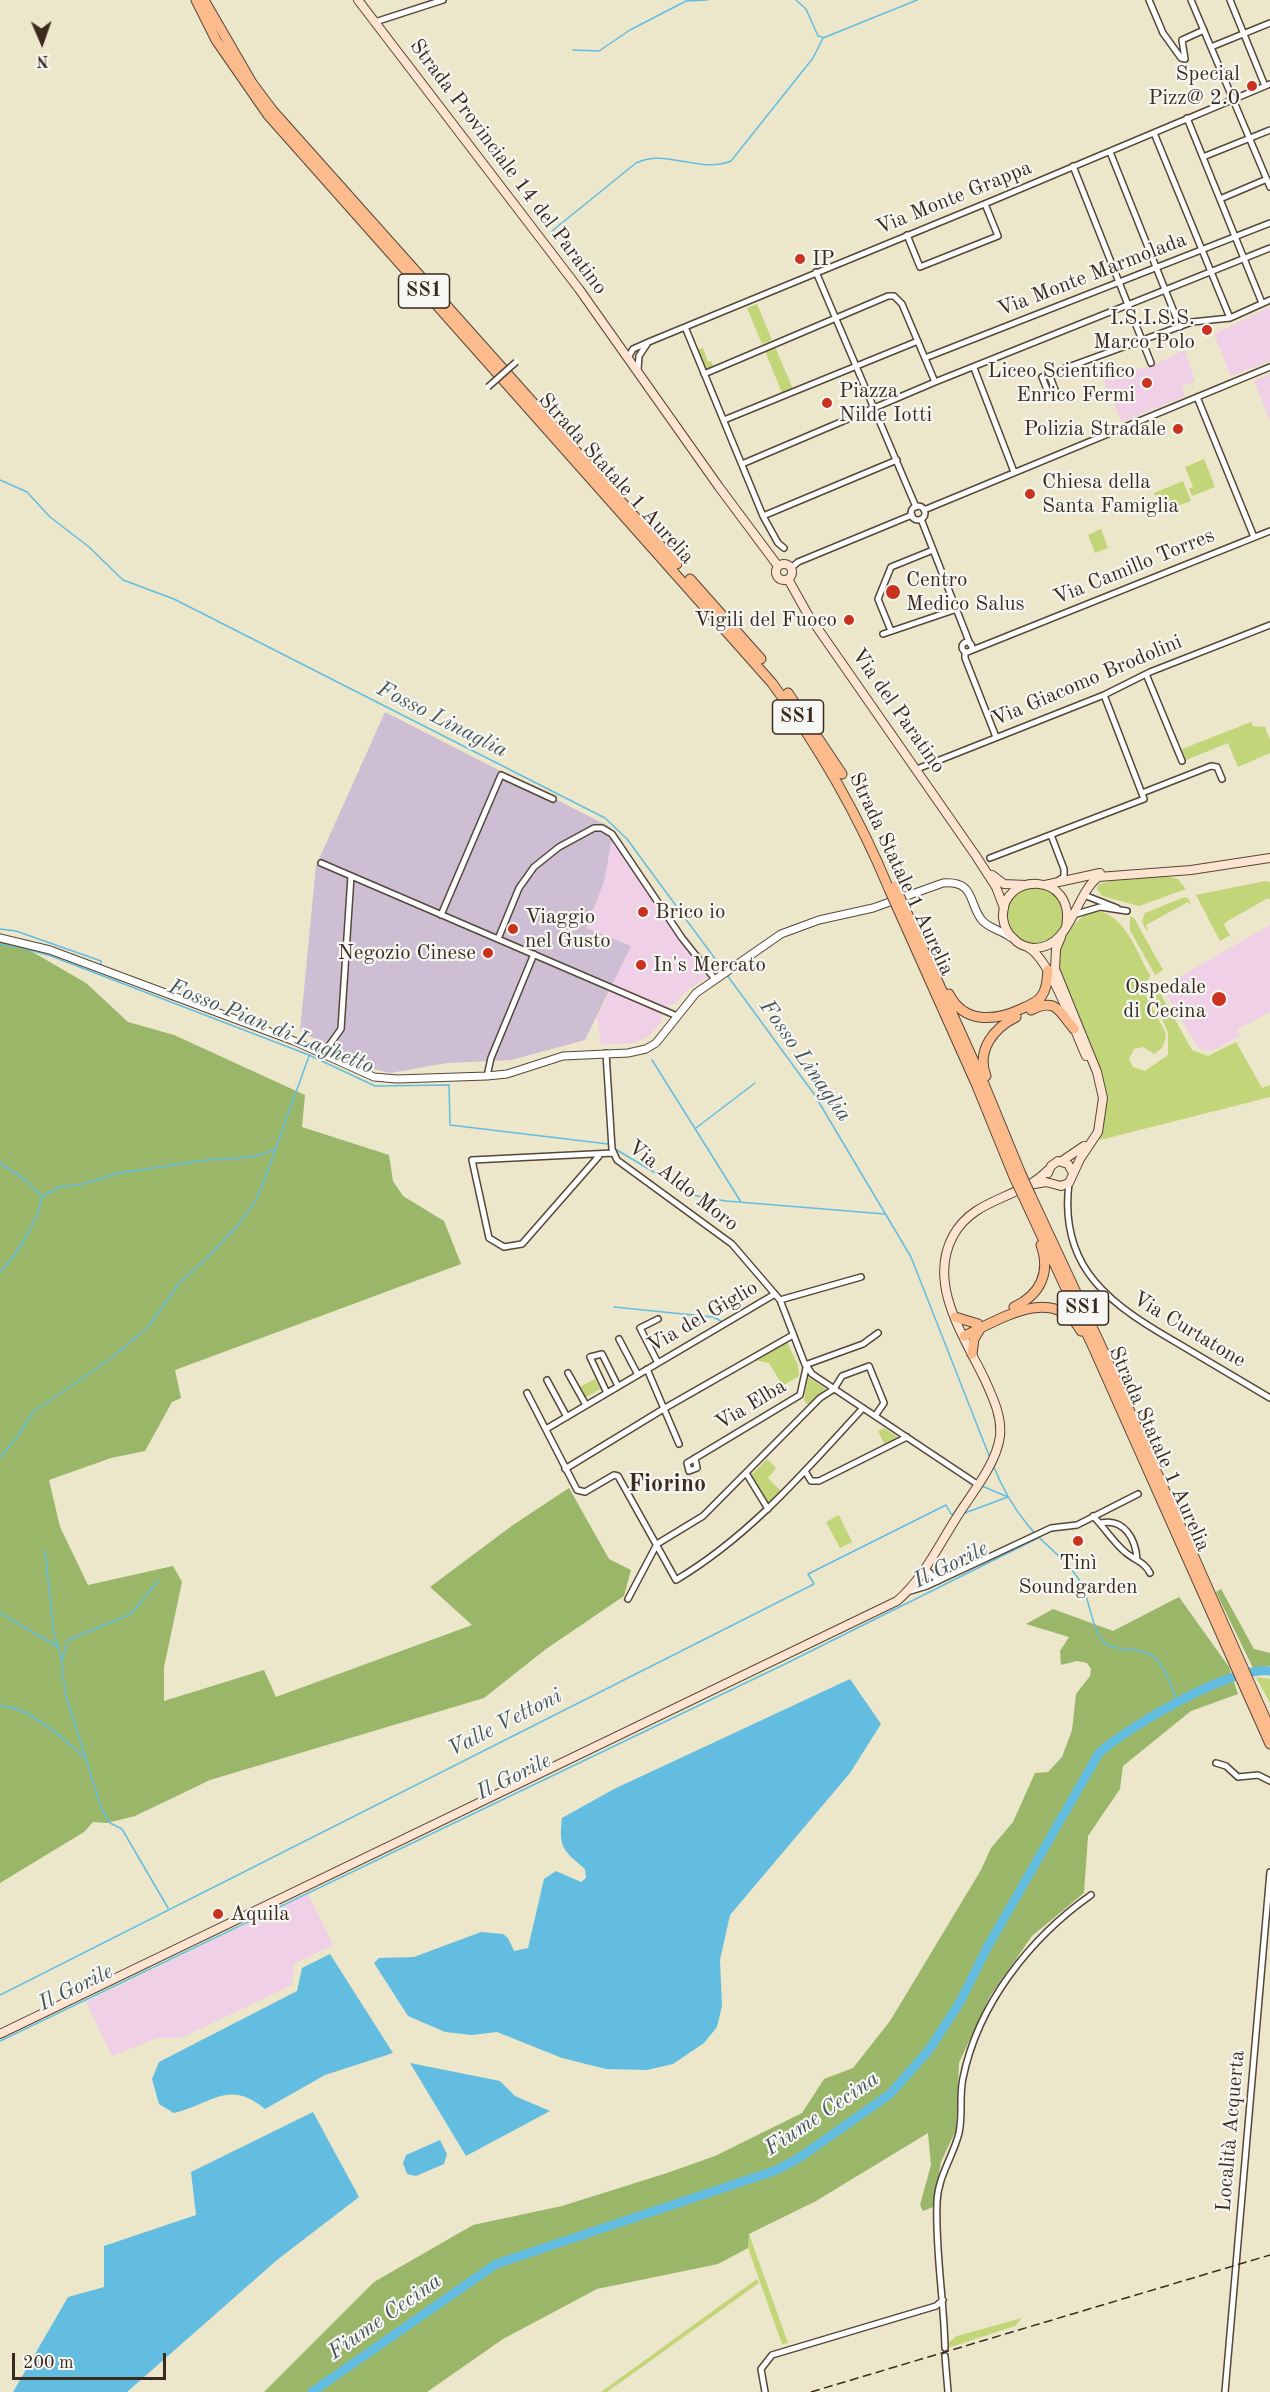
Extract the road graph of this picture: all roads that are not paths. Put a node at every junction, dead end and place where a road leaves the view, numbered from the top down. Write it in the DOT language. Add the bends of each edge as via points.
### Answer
graph roads {
  1 [pos="196,0"];
  2 [pos="204,0"];
  3 [pos="358,0"];
  4 [pos="443,0"];
  5 [pos="1149,0"];
  6 [pos="1191,0"];
  7 [pos="1230,0"];
  8 [pos="375,22"];
  9 [pos="1270,22"];
  10 [pos="1204,30"];
  11 [pos="1243,34"];
  12 [pos="1211,47"];
  13 [pos="1268,85"];
  14 [pos="1233,99"];
  15 [pos="1187,118"];
  16 [pos="1270,130"];
  17 [pos="1154,133"];
  18 [pos="1249,138"];
  19 [pos="1110,152"];
  20 [pos="1203,157"];
  21 [pos="1073,166"];
  22 [pos="1267,179"];
  23 [pos="1270,187"];
  24 [pos="1220,199"];
  25 [pos="985,204"];
  26 [pos="1270,223"];
  27 [pos="907,236"];
  28 [pos="1235,237"];
  29 [pos="1270,248"];
  30 [pos="1202,250"];
  31 [pos="1244,259"];
  32 [pos="1158,267"];
  33 [pos="816,272"];
  34 [pos="1211,272"];
  35 [pos="1119,282"];
  36 [pos="1166,291"];
  37 [pos="1270,300"];
  38 [pos="1262,303"];
  39 [pos="1127,306"];
  40 [pos="1230,318"];
  41 [pos="836,319"];
  42 [pos="684,327"];
  43 [pos="1180,327"];
  44 [pos="918,341"];
  45 [pos="1142,341"];
  46 [pos="619,343"];
  47 [pos="641,348"];
  48 [pos="629,356"];
  49 [pos="925,358"];
  50 [pos="516,362"];
  51 [pos="1151,363"];
  52 [pos="856,366"];
  53 [pos="1270,367"];
  54 [pos="974,368"];
  55 [pos="638,370"];
  56 [pos="704,374"];
  57 [pos="1049,374"];
  58 [pos="935,382"];
  59 [pos="488,387"];
  60 [pos="1197,397"];
  61 [pos="874,409"];
  62 [pos="724,420"];
  63 [pos="897,460"];
  64 [pos="742,464"];
  65 [pos="1014,472"];
  66 [pos="916,507"];
  67 [pos="924,510"];
  68 [pos="912,515"];
  69 [pos="763,516"];
  70 [pos="921,519"];
  71 [pos="1270,531"];
  72 [pos="1254,537"];
  73 [pos="784,548"];
  74 [pos="933,550"];
  75 [pos="778,566"];
  76 [pos="791,568"];
  77 [pos="788,579"];
  78 [pos="957,609"];
  79 [pos="1270,625"];
  80 [pos="963,626"];
  81 [pos="891,632"];
  82 [pos="883,634"];
  83 [pos="971,648"];
  84 [pos="1146,674"];
  85 [pos="1104,695"];
  86 [pos="996,737"];
  87 [pos="1182,761"];
  88 [pos="916,770"];
  89 [pos="1222,779"];
  90 [pos="1143,796"];
  91 [pos="553,799"];
  92 [pos="1051,835"];
  93 [pos="990,858"];
  94 [pos="1270,858"];
  95 [pos="321,863"];
  96 [pos="981,863"];
  97 [pos="1064,869"];
  98 [pos="1117,874"];
  99 [pos="351,876"];
  100 [pos="1080,877"];
  101 [pos="1059,880"];
  102 [pos="1026,885"];
  103 [pos="1045,885"];
  104 [pos="892,887"];
  105 [pos="1084,895"];
  106 [pos="900,905"];
  107 [pos="1004,908"];
  108 [pos="441,915"];
  109 [pos="1072,915"];
  110 [pos="1003,918"];
  111 [pos="985,923"];
  112 [pos="1066,927"];
  113 [pos="1061,936"];
  114 [pos="0,938"];
  115 [pos="498,939"];
  116 [pos="1017,942"];
  117 [pos="1028,947"];
  118 [pos="534,954"];
  119 [pos="1048,970"];
  120 [pos="934,973"];
  121 [pos="716,977"];
  122 [pos="677,1016"];
  123 [pos="1074,1029"];
  124 [pos="323,1053"];
  125 [pos="606,1053"];
  126 [pos="487,1076"];
  127 [pos="984,1084"];
  128 [pos="613,1154"];
  129 [pos="599,1156"];
  130 [pos="1062,1161"];
  131 [pos="1048,1170"];
  132 [pos="1073,1173"];
  133 [pos="1018,1175"];
  134 [pos="1069,1182"];
  135 [pos="1052,1183"];
  136 [pos="1028,1185"];
  137 [pos="1028,1197"];
  138 [pos="1041,1234"];
  139 [pos="861,1277"];
  140 [pos="776,1294"];
  141 [pos="780,1300"];
  142 [pos="955,1317"];
  143 [pos="658,1319"];
  144 [pos="979,1326"];
  145 [pos="878,1333"];
  146 [pos="963,1334"];
  147 [pos="793,1335"];
  148 [pos="619,1339"];
  149 [pos="1094,1348"];
  150 [pos="972,1354"];
  151 [pos="658,1363"];
  152 [pos="806,1366"];
  153 [pos="647,1369"];
  154 [pos="568,1373"];
  155 [pos="638,1375"];
  156 [pos="547,1380"];
  157 [pos="618,1386"];
  158 [pos="834,1389"];
  159 [pos="527,1393"];
  160 [pos="607,1393"];
  161 [pos="1270,1398"];
  162 [pos="586,1406"];
  163 [pos="665,1408"];
  164 [pos="863,1408"];
  165 [pos="876,1416"];
  166 [pos="567,1417"];
  167 [pos="546,1429"];
  168 [pos="907,1437"];
  169 [pos="679,1444"];
  170 [pos="695,1458"];
  171 [pos="565,1469"];
  172 [pos="805,1471"];
  173 [pos="746,1473"];
  174 [pos="977,1484"];
  175 [pos="1138,1494"];
  176 [pos="768,1509"];
  177 [pos="1093,1516"];
  178 [pos="1101,1523"];
  179 [pos="657,1544"];
  180 [pos="1137,1560"];
  181 [pos="925,1568"];
  182 [pos="1150,1573"];
  183 [pos="938,1581"];
  184 [pos="907,1592"];
  185 [pos="628,1599"];
  186 [pos="1226,1640"];
  187 [pos="1269,1737"];
  188 [pos="1216,1763"];
  189 [pos="1270,1781"];
  190 [pos="1270,1872"];
  191 [pos="1091,1895"];
  192 [pos="0,2034"];
  193 [pos="943,2300"];
  194 [pos="945,2348"];
  195 [pos="945,2356"];
  196 [pos="765,2392"];
  197 [pos="948,2392"];
  198 [pos="1225,2392"];
  1 -- 104 [label="highway, Strada Statale 1 Aurelia / SS1" via="216,40 268,115 772,683 843,789"];
  2 -- 104 [label="highway, Strada Statale 1 Aurelia / SS1" via="252,83 273,111 778,680 849,786"];
  3 -- 8 [label="main road, Strada Provinciale 14 del Paratino"];
  4 -- 8 [label="street"];
  5 -- 10 [label="street" via="1163,33 1181,58 1187,55 1182,40"];
  6 -- 10 [label="street"];
  7 -- 11 [label="street"];
  8 -- 46 [label="main road, Strada Provinciale 14 del Paratino"];
  9 -- 11 [label="street"];
  10 -- 12 [label="street"];
  11 -- 12 [label="street"];
  11 -- 13 [label="street"];
  12 -- 14 [label="street"];
  13 -- 14 [label="street, Via Monte Grappa"];
  14 -- 15 [label="street, Via Monte Grappa"];
  14 -- 18 [label="street"];
  15 -- 17 [label="street, Via Monte Grappa"];
  15 -- 20 [label="street"];
  16 -- 18 [label="street"];
  17 -- 19 [label="street, Via Monte Grappa"];
  17 -- 30 [label="street"];
  18 -- 20 [label="street"];
  18 -- 22 [label="street"];
  19 -- 21 [label="street, Via Monte Grappa"];
  19 -- 32 [label="street"];
  20 -- 24 [label="street"];
  21 -- 25 [label="street, Via Monte Grappa"];
  21 -- 35 [label="street"];
  22 -- 23 [label="street"];
  22 -- 24 [label="street"];
  24 -- 28 [label="street"];
  25 -- 27 [label="street, Via Monte Grappa"];
  25 -- 27 [label="street" via="998,236 987,241 920,267"];
  26 -- 28 [label="street, Via Monte Marmolada"];
  27 -- 33 [label="street, Via Monte Grappa"];
  28 -- 30 [label="street, Via Monte Marmolada"];
  28 -- 31 [label="street"];
  29 -- 31 [label="street"];
  30 -- 32 [label="street, Via Monte Marmolada"];
  30 -- 34 [label="street"];
  31 -- 34 [label="street"];
  31 -- 38 [label="street"];
  32 -- 35 [label="street, Via Monte Marmolada"];
  32 -- 36 [label="street"];
  33 -- 41 [label="street"];
  33 -- 42 [label="street, Via Monte Grappa"];
  34 -- 36 [label="street"];
  34 -- 40 [label="street"];
  35 -- 39 [label="street"];
  35 -- 49 [label="street, Via Monte Marmolada"];
  36 -- 39 [label="street"];
  36 -- 43 [label="street"];
  37 -- 38 [label="street"];
  38 -- 40 [label="street"];
  39 -- 45 [label="street"];
  39 -- 54 [label="street"];
  40 -- 43 [label="street"];
  41 -- 44 [label="street" via="894,296 900,299"];
  41 -- 52 [label="street"];
  41 -- 56 [label="street"];
  42 -- 47 [label="street, Via Monte Grappa"];
  42 -- 56 [label="street"];
  43 -- 45 [label="street"];
  44 -- 49 [label="street"];
  44 -- 52 [label="street"];
  45 -- 51 [label="street"];
  45 -- 57 [label="street"];
  46 -- 47 [label="street, Via Monte Grappa"];
  46 -- 48 [label="main road, Strada Provinciale 14 del Paratino"];
  47 -- 48 [label="street, Via Monte Grappa"];
  47 -- 55 [label="street"];
  48 -- 55 [label="main road"];
  49 -- 58 [label="street"];
  50 -- 59 [label="street, bridge"];
  52 -- 61 [label="street"];
  52 -- 62 [label="street"];
  53 -- 60 [label="street"];
  54 -- 58 [label="street"];
  54 -- 65 [label="street"];
  55 -- 75 [label="main road"];
  56 -- 62 [label="street"];
  58 -- 61 [label="street"];
  60 -- 65 [label="street"];
  60 -- 72 [label="street"];
  61 -- 63 [label="street"];
  61 -- 64 [label="street"];
  62 -- 64 [label="street"];
  63 -- 66 [label="street"];
  63 -- 69 [label="street"];
  64 -- 69 [label="street"];
  65 -- 67 [label="street"];
  66 -- 67 [label="street"];
  66 -- 68 [label="street"];
  67 -- 70 [label="street"];
  68 -- 70 [label="street"];
  68 -- 76 [label="street"];
  69 -- 73 [label="street"];
  70 -- 74 [label="street"];
  71 -- 72 [label="street, Via Camillo Torres"];
  72 -- 83 [label="street, Via Camillo Torres"];
  74 -- 78 [label="street"];
  74 -- 81 [label="street" via="891,567 878,599"];
  75 -- 76 [label="main road" via="785,564"];
  75 -- 77 [label="main road" via="777,577"];
  76 -- 77 [label="main road"];
  77 -- 88 [label="main road, Via del Paratino" via="807,613"];
  78 -- 80 [label="street"];
  78 -- 81 [label="street"];
  79 -- 84 [label="street, Via Giacomo Brodolini"];
  80 -- 83 [label="street"];
  80 -- 83 [label="street" via="962,645"];
  81 -- 82 [label="street"];
  83 -- 86 [label="street" via="965,658"];
  84 -- 85 [label="street, Via Giacomo Brodolini"];
  84 -- 87 [label="street"];
  85 -- 86 [label="street, Via Giacomo Brodolini"];
  85 -- 90 [label="street"];
  86 -- 88 [label="street, Via Giacomo Brodolini"];
  88 -- 96 [label="main road, Via del Paratino"];
  89 -- 90 [label="street" via="1217,767 1211,766"];
  90 -- 92 [label="street"];
  91 -- 108 [label="street" via="501,775"];
  92 -- 93 [label="street"];
  92 -- 97 [label="street"];
  94 -- 98 [label="main road" via="1191,870"];
  95 -- 99 [label="street"];
  96 -- 102 [label="main road" via="999,881"];
  96 -- 107 [label="main road"];
  97 -- 100 [label="street"];
  97 -- 101 [label="street" via="1064,877"];
  98 -- 100 [label="main road"];
  98 -- 105 [label="main road" via="1098,877"];
  99 -- 108 [label="street"];
  99 -- 124 [label="street" via="342,1029"];
  100 -- 101 [label="main road"];
  101 -- 103 [label="main road"];
  102 -- 103 [label="main road"];
  102 -- 107 [label="main road" via="1008,898"];
  103 -- 112 [label="main road" via="1061,896 1066,905"];
  104 -- 106 [label="highway, Strada Statale 1 Aurelia / SS1, bridge"];
  105 -- 109 [label="main road"];
  105 -- 109 [label="street" via="1127,912 1090,908"];
  106 -- 120 [label="highway, Strada Statale 1 Aurelia / SS1"];
  106 -- 133 [label="highway, Strada Statale 1 Aurelia / SS1"];
  107 -- 110 [label="main road"];
  108 -- 115 [label="street"];
  109 -- 112 [label="main road"];
  110 -- 111 [label="street" via="997,923"];
  110 -- 116 [label="main road" via="1010,936"];
  111 -- 116 [label="street"];
  111 -- 121 [label="street" via="965,888 943,883 798,927 772,939"];
  112 -- 113 [label="main road"];
  113 -- 117 [label="main road" via="1040,948"];
  113 -- 132 [label="main road" via="1055,969 1097,1072 1102,1098 1098,1132"];
  114 -- 124 [label="street" via="50,950"];
  115 -- 118 [label="street"];
  115 -- 121 [label="street" via="525,877 559,847 594,828 602,828 612,834 682,938"];
  116 -- 117 [label="main road"];
  117 -- 119 [label="main road"];
  118 -- 122 [label="street"];
  118 -- 126 [label="street"];
  119 -- 120 [label="highway" via="1039,999 992,1019 958,1007 942,977"];
  119 -- 123 [label="main road"];
  120 -- 127 [label="highway, Strada Statale 1 Aurelia / SS1"];
  121 -- 122 [label="street"];
  122 -- 125 [label="street" via="652,1046 635,1053"];
  123 -- 127 [label="highway" via="1062,1012 1047,1005 1004,1024 986,1047"];
  123 -- 130 [label="main road" via="1096,1081 1099,1106 1085,1145"];
  124 -- 126 [label="street" via="381,1078"];
  125 -- 126 [label="street" via="563,1056 507,1074"];
  125 -- 128 [label="street, Via Aldo Moro"];
  127 -- 133 [label="highway, Strada Statale 1 Aurelia / SS1"];
  128 -- 129 [label="street"];
  128 -- 140 [label="street, Via Aldo Moro" via="723,1236"];
  129 -- 129 [label="street" via="472,1160 489,1238 504,1247 522,1244"];
  130 -- 131 [label="main road"];
  130 -- 132 [label="main road"];
  131 -- 135 [label="main road"];
  131 -- 136 [label="main road"];
  132 -- 134 [label="main road"];
  133 -- 137 [label="highway, Strada Statale 1 Aurelia / SS1, bridge"];
  134 -- 135 [label="main road" via="1061,1186"];
  134 -- 161 [label="street, Via Curtatone" via="1070,1229 1086,1268 1105,1295 1141,1323"];
  135 -- 136 [label="main road"];
  136 -- 142 [label="main road" via="975,1211 953,1236 944,1262 943,1283"];
  137 -- 138 [label="highway, Strada Statale 1 Aurelia / SS1"];
  137 -- 186 [label="highway, Strada Statale 1 Aurelia / SS1" via="1101,1346"];
  138 -- 144 [label="highway" via="1045,1270 1038,1289 1020,1304"];
  138 -- 149 [label="highway, Strada Statale 1 Aurelia / SS1"];
  139 -- 141 [label="street"];
  140 -- 141 [label="street, Via Aldo Moro"];
  140 -- 151 [label="street, Via del Giglio"];
  141 -- 147 [label="street, Via Aldo Moro"];
  142 -- 144 [label="highway"];
  142 -- 146 [label="main road"];
  143 -- 151 [label="street" via="640,1328"];
  144 -- 146 [label="highway"];
  144 -- 149 [label="highway" via="1024,1309 1048,1307 1072,1318 1088,1346"];
  144 -- 150 [label="highway"];
  145 -- 152 [label="street" via="857,1347"];
  146 -- 150 [label="main road"];
  147 -- 152 [label="street, Via Aldo Moro"];
  147 -- 163 [label="street"];
  148 -- 155 [label="street"];
  149 -- 186 [label="highway, Strada Statale 1 Aurelia / SS1"];
  150 -- 174 [label="main road" via="997,1409 1000,1435 995,1454"];
  151 -- 153 [label="street, Via del Giglio"];
  152 -- 158 [label="street"];
  152 -- 170 [label="street, Via Elba" via="800,1395"];
  153 -- 155 [label="street, Via del Giglio"];
  153 -- 163 [label="street"];
  154 -- 162 [label="street"];
  155 -- 157 [label="street, Via del Giglio"];
  156 -- 166 [label="street"];
  157 -- 160 [label="street, Via del Giglio"];
  157 -- 160 [label="street" via="602,1354 590,1357"];
  158 -- 164 [label="street"];
  158 -- 165 [label="street" via="842,1376 869,1366 884,1403"];
  158 -- 173 [label="street" via="820,1398"];
  159 -- 167 [label="street"];
  160 -- 162 [label="street, Via del Giglio"];
  162 -- 166 [label="street, Via del Giglio"];
  163 -- 169 [label="street"];
  163 -- 171 [label="street"];
  164 -- 165 [label="street"];
  164 -- 172 [label="street"];
  165 -- 168 [label="street"];
  166 -- 167 [label="street, Via del Giglio"];
  167 -- 171 [label="street"];
  168 -- 172 [label="street" via="819,1481 811,1481"];
  168 -- 174 [label="street"];
  171 -- 179 [label="street" via="580,1492 616,1475"];
  172 -- 176 [label="street"];
  173 -- 176 [label="street"];
  173 -- 179 [label="street" via="703,1516"];
  174 -- 181 [label="main road"];
  175 -- 177 [label="street"];
  176 -- 179 [label="street" via="727,1547 676,1580"];
  177 -- 178 [label="street"];
  177 -- 183 [label="street" via="1072,1526 1045,1531"];
  178 -- 180 [label="street" via="1124,1552"];
  178 -- 180 [label="street" via="1118,1522 1123,1526 1134,1544"];
  179 -- 185 [label="street"];
  180 -- 182 [label="street"];
  181 -- 183 [label="street"];
  181 -- 184 [label="main road"];
  183 -- 184 [label="street"];
  184 -- 192 [label="main road" via="876,1613"];
  186 -- 187 [label="highway, Strada Statale 1 Aurelia / SS1"];
  188 -- 189 [label="street" via="1238,1777 1258,1775"];
  190 -- 198 [label="street, Località Acquerta"];
  191 -- 193 [label="street" via="1012,1970 968,2060 958,2134 937,2193"];
  193 -- 194 [label="street"];
  193 -- 196 [label="street" via="936,2306 772,2355 761,2369"];
  195 -- 197 [label="street"];
}
